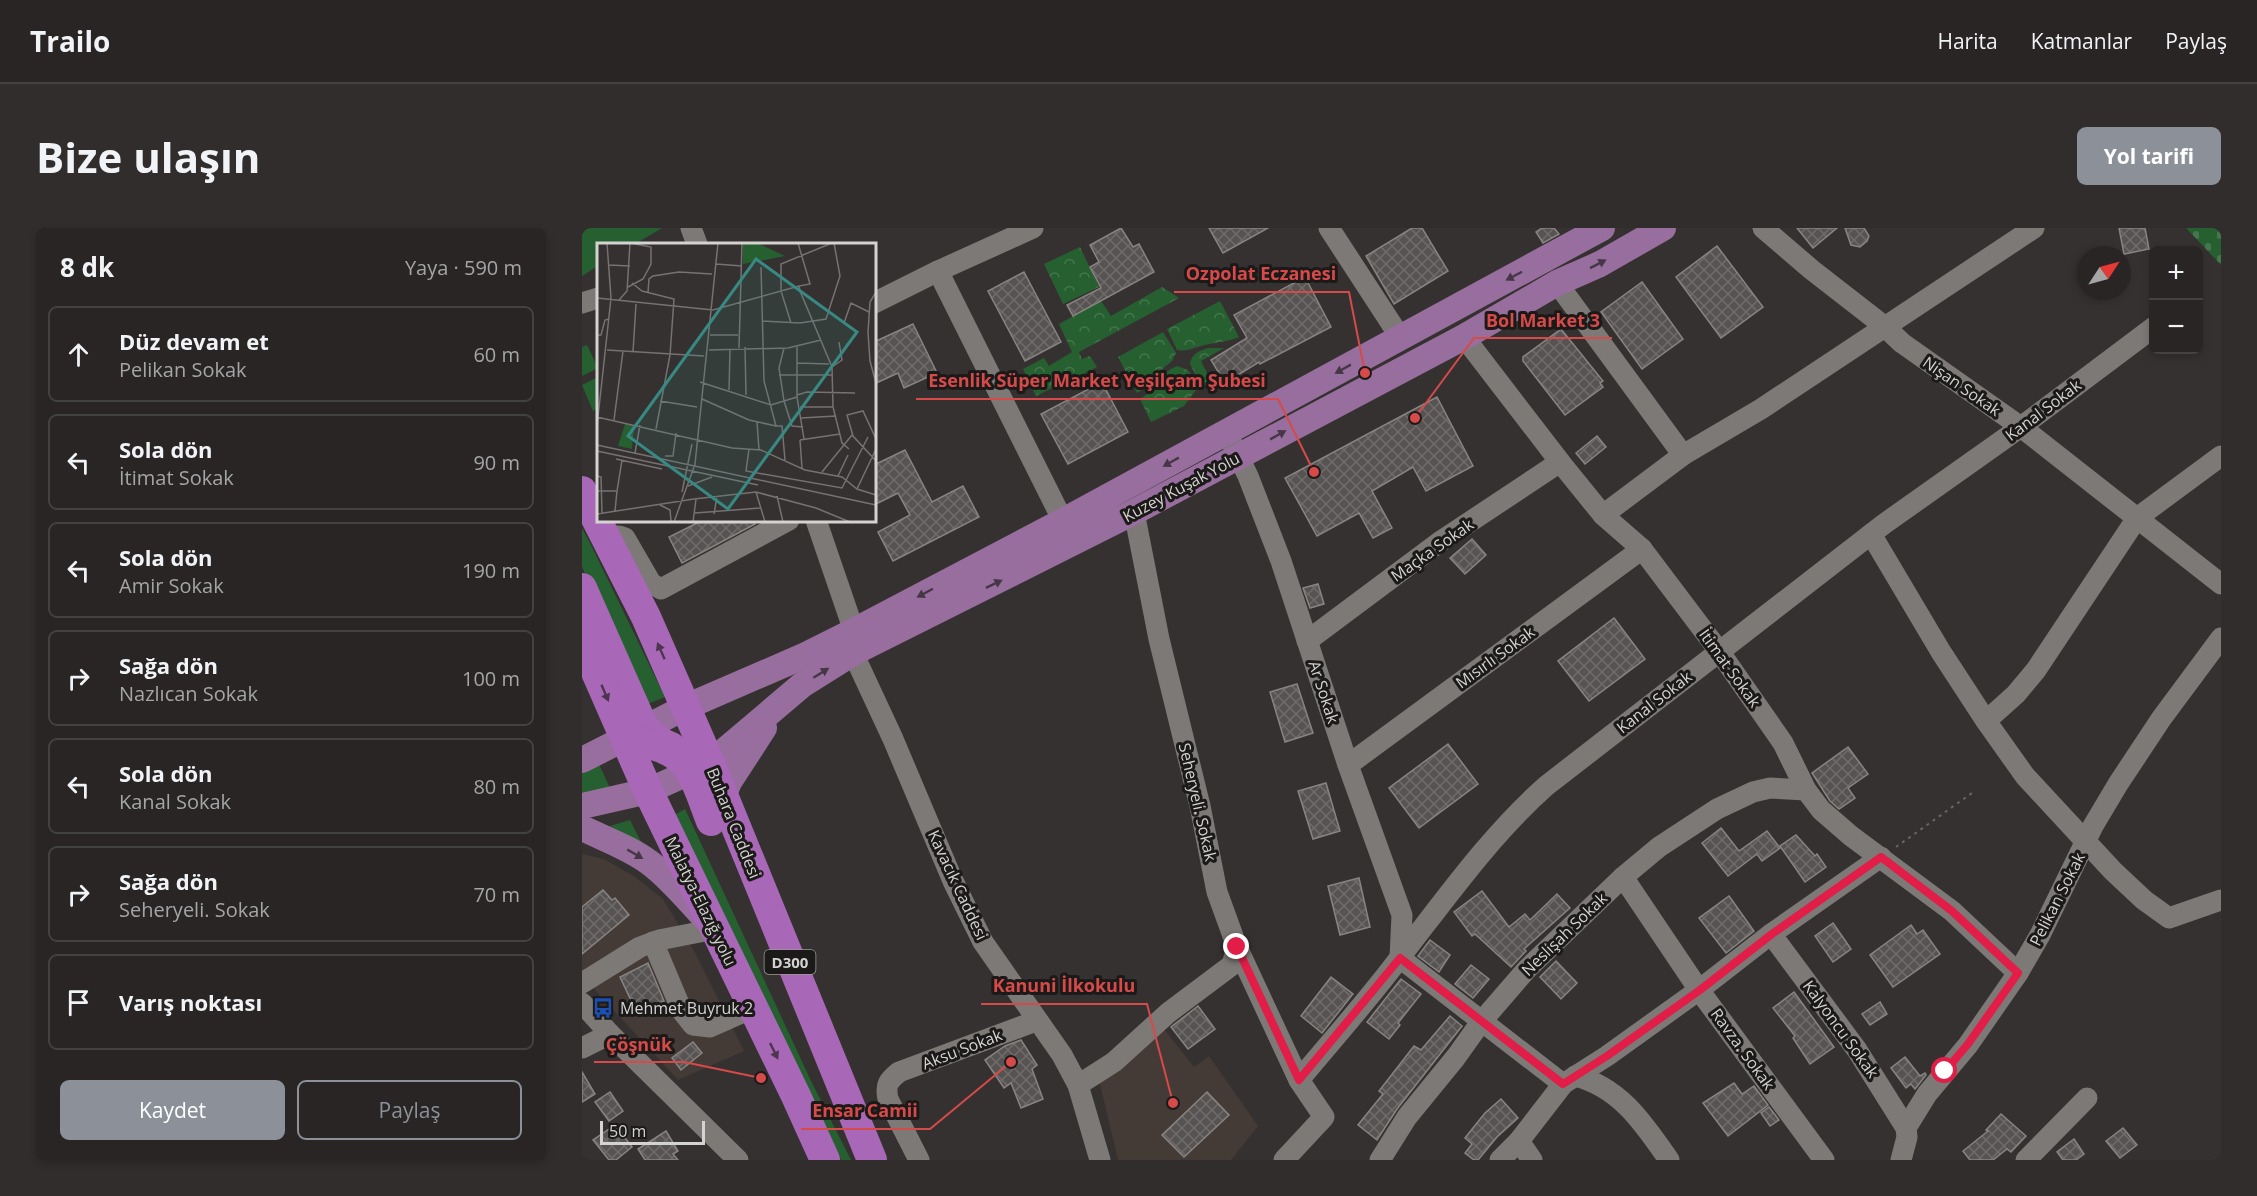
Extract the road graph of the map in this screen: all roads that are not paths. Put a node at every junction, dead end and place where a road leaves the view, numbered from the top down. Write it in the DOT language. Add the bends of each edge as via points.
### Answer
graph roads {
  1 [pos="691,228"];
  2 [pos="1033,228"];
  3 [pos="1329,228"];
  4 [pos="1602,228"];
  5 [pos="1663,228"];
  6 [pos="1763,228"];
  7 [pos="2034,228"];
  8 [pos="697,243"];
  9 [pos="938,271"];
  10 [pos="1557,283"];
  11 [pos="597,298"];
  12 [pos="876,302"];
  13 [pos="582,303"];
  14 [pos="1884,326"];
  15 [pos="2149,331"];
  16 [pos="1400,337"];
  17 [pos="1464,337"];
  18 [pos="2021,427"];
  19 [pos="1227,431"];
  20 [pos="1683,455"];
  21 [pos="2221,456"];
  22 [pos="1239,457"];
  23 [pos="1560,462"];
  24 [pos="582,492"];
  25 [pos="1134,512"];
  26 [pos="1603,515"];
  27 [pos="2137,518"];
  28 [pos="597,521"];
  29 [pos="1063,521"];
  30 [pos="598,522"];
  31 [pos="785,522"];
  32 [pos="817,522"];
  33 [pos="1871,534"];
  34 [pos="605,536"];
  35 [pos="1642,549"];
  36 [pos="2221,584"];
  37 [pos="582,588"];
  38 [pos="2221,638"];
  39 [pos="582,640"];
  40 [pos="1307,641"];
  41 [pos="853,642"];
  42 [pos="1719,651"];
  43 [pos="683,700"];
  44 [pos="782,702"];
  45 [pos="1986,721"];
  46 [pos="636,727"];
  47 [pos="582,760"];
  48 [pos="1348,765"];
  49 [pos="705,780"];
  50 [pos="1806,790"];
  51 [pos="652,799"];
  52 [pos="582,806"];
  53 [pos="582,828"];
  54 [pos="2086,842"];
  55 [pos="1881,857"];
  56 [pos="1623,877"];
  57 [pos="2221,900"];
  58 [pos="715,929"];
  59 [pos="1772,934"];
  60 [pos="653,942"];
  61 [pos="1237,947"];
  62 [pos="1400,958"];
  63 [pos="2018,973"];
  64 [pos="582,983"];
  65 [pos="1700,990"];
  66 [pos="582,1003"];
  67 [pos="753,1008"];
  68 [pos="1036,1021"];
  69 [pos="1481,1022"];
  70 [pos="609,1034"];
  71 [pos="582,1048"];
  72 [pos="1299,1080"];
  73 [pos="1569,1080"];
  74 [pos="1078,1085"];
  75 [pos="2087,1098"];
  76 [pos="1906,1128"];
  77 [pos="1519,1141"];
  78 [pos="868,1151"];
  79 [pos="1902,1159"];
  80 [pos="738,1160"];
  81 [pos="825,1160"];
  82 [pos="920,1160"];
  83 [pos="1100,1160"];
  84 [pos="1284,1160"];
  85 [pos="1380,1160"];
  86 [pos="1500,1160"];
  87 [pos="1532,1160"];
  88 [pos="1669,1160"];
  89 [pos="1824,1160"];
  90 [pos="2026,1160"];
  1 -- 8 [label="street"];
  2 -- 9 [label="street"];
  3 -- 16 [label="street"];
  4 -- 16 [label="main road, Kuzey Kuşak Yolu, one-way"];
  10 -- 5 [label="main road, Kuzey Kuşak Yolu, one-way"];
  6 -- 14 [label="street, Nişan Sokak"];
  7 -- 14 [label="street"];
  9 -- 12 [label="street"];
  9 -- 29 [label="street"];
  10 -- 17 [label="main road, Kuzey Kuşak Yolu"];
  10 -- 20 [label="street"];
  11 -- 13 [label="street"];
  14 -- 18 [label="street, Nişan Sokak" via="1902,343"];
  14 -- 20 [label="street" via="1761,409"];
  15 -- 18 [label="street, Kanal Sokak"];
  16 -- 19 [label="main road, Kuzey Kuşak Yolu, one-way"];
  22 -- 17 [label="main road, Kuzey Kuşak Yolu, one-way"];
  17 -- 23 [label="street, İtimat Sokak"];
  18 -- 27 [label="street, Nişan Sokak"];
  18 -- 33 [label="street, Kanal Sokak"];
  19 -- 22 [label="street, Ar Sokak"];
  19 -- 29 [label="main road, Kuzey Kuşak Yolu, one-way"];
  20 -- 26 [label="street"];
  21 -- 27 [label="street"];
  22 -- 25 [label="main road, Kuzey Kuşak Yolu"];
  22 -- 40 [label="street, Ar Sokak" via="1281,561"];
  23 -- 26 [label="street, İtimat Sokak"];
  23 -- 40 [label="street, Maçka Sokak" via="1441,541"];
  24 -- 28 [label="highway, Buhara Caddesi / D300"];
  41 -- 25 [label="main road, Kuzey Kuşak Yolu, one-way"];
  25 -- 61 [label="street, Seheryeli. Sokak" via="1217,892"];
  26 -- 35 [label="street, İtimat Sokak"];
  27 -- 36 [label="street, Nişan Sokak"];
  27 -- 45 [label="street" via="2036,670"];
  29 -- 41 [label="main road, Kuzey Kuşak Yolu, one-way"];
  30 -- 34 [label="highway, Buhara Caddesi / D300"];
  31 -- 34 [label="street" via="661,589 651,583 625,538"];
  32 -- 41 [label="street, Kavacık Caddesi"];
  33 -- 42 [label="street, Kanal Sokak"];
  33 -- 45 [label="street"];
  43 -- 34 [label="highway, Buhara Caddesi / D300, one-way"];
  35 -- 42 [label="street, İtimat Sokak"];
  35 -- 48 [label="street, Mısırlı Sokak"];
  37 -- 46 [label="highway"];
  38 -- 54 [label="street, Pelikan Sokak" via="2136,754"];
  39 -- 46 [label="highway, Malatya-Elazığ yolu, one-way"];
  40 -- 48 [label="street, Ar Sokak"];
  41 -- 43 [label="main road, Kuzey Kuşak Yolu"];
  44 -- 41 [label="main road, Kuzey Kuşak Yolu, one-way"];
  41 -- 68 [label="street, Kavacık Caddesi" via="967,913"];
  42 -- 50 [label="street, İtimat Sokak" via="1783,743"];
  42 -- 62 [label="street, Kanal Sokak" via="1520,810"];
  43 -- 46 [label="highway"];
  43 -- 49 [label="highway, Buhara Caddesi / D300"];
  44 -- 49 [label="main road, Kuzey Kuşak Yolu"];
  44 -- 49 [label="main road" via="744,758"];
  45 -- 54 [label="street" via="2025,776"];
  46 -- 47 [label="main road"];
  46 -- 49 [label="highway" via="662,743"];
  46 -- 51 [label="highway, Malatya-Elazığ yolu"];
  48 -- 62 [label="street, Ar Sokak" via="1402,915"];
  49 -- 51 [label="highway"];
  49 -- 78 [label="highway, Buhara Caddesi / D300"];
  50 -- 55 [label="street, İtimat Sokak" via="1821,810"];
  50 -- 56 [label="street, Neslişah Sokak" via="1770,788 1717,809 1659,847"];
  51 -- 52 [label="main road"];
  51 -- 58 [label="highway, Malatya-Elazığ yolu"];
  53 -- 58 [label="main road, one-way" via="650,863"];
  54 -- 57 [label="street" via="2144,900 2169,918"];
  54 -- 63 [label="street, Pelikan Sokak"];
  55 -- 59 [label="street"];
  55 -- 63 [label="street, İtimat Sokak" via="1952,911"];
  56 -- 65 [label="street, Ravza. Sokak"];
  56 -- 69 [label="street, Neslişah Sokak" via="1526,970"];
  58 -- 60 [label="street"];
  58 -- 67 [label="highway, Malatya-Elazığ yolu"];
  59 -- 65 [label="street"];
  59 -- 76 [label="street, Kalyoncu Sokak" via="1857,1050"];
  60 -- 64 [label="street"];
  60 -- 67 [label="street" via="682,1011 693,1025 710,1027"];
  61 -- 72 [label="street, Seheryeli. Sokak"];
  61 -- 74 [label="street" via="1232,965 1168,1013 1114,1062"];
  62 -- 69 [label="street"];
  62 -- 72 [label="street, Kanal Sokak"];
  63 -- 76 [label="street, Pelikan Sokak"];
  65 -- 73 [label="street"];
  65 -- 89 [label="street, Ravza. Sokak"];
  66 -- 70 [label="street"];
  67 -- 81 [label="highway, Malatya-Elazığ yolu, one-way"];
  68 -- 74 [label="street, Kavacık Caddesi" via="1062,1055"];
  68 -- 82 [label="street, Aksu Sokak" via="899,1072 889,1080 888,1099"];
  69 -- 73 [label="street"];
  69 -- 85 [label="street, Neslişah Sokak" via="1407,1117"];
  70 -- 71 [label="street"];
  70 -- 80 [label="street"];
  72 -- 84 [label="street" via="1324,1117"];
  73 -- 77 [label="street"];
  73 -- 88 [label="street" via="1603,1086 1620,1099 1640,1118"];
  74 -- 83 [label="street, Kavacık Caddesi"];
  75 -- 90 [label="street"];
  76 -- 79 [label="street, Pelikan Sokak"];
  77 -- 86 [label="street"];
  77 -- 87 [label="street"];
}
